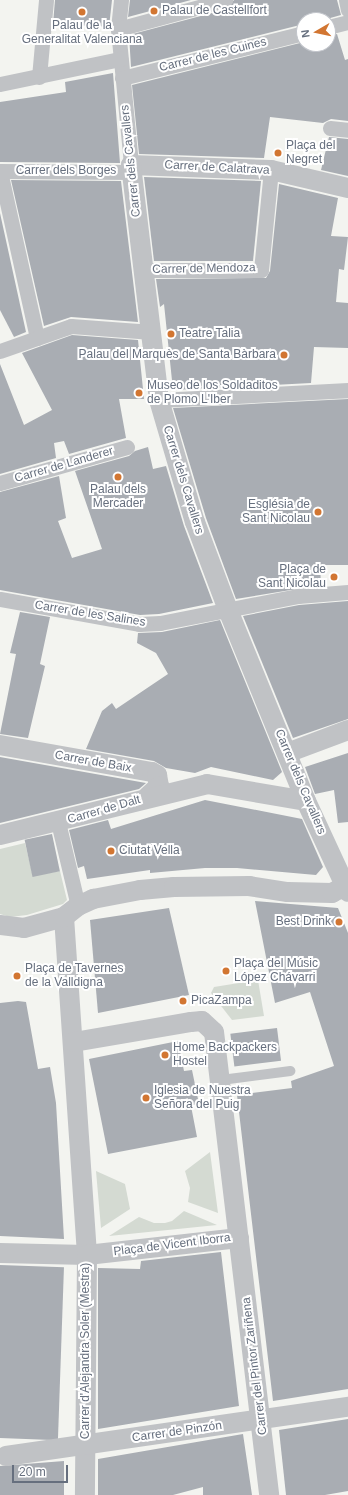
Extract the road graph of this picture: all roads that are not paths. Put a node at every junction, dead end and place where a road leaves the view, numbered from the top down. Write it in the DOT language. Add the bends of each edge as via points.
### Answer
graph roads {
  1 [pos="46,0"];
  2 [pos="121,0"];
  3 [pos="225,0"];
  4 [pos="346,0"];
  5 [pos="348,10"];
  6 [pos="348,22"];
  7 [pos="336,25"];
  8 [pos="118,29"];
  9 [pos="296,35"];
  10 [pos="120,59"];
  11 [pos="39,77"];
  12 [pos="122,78"];
  13 [pos="1,84"];
  14 [pos="330,128"];
  15 [pos="348,130"];
  16 [pos="131,168"];
  17 [pos="271,170"];
  18 [pos="0,171"];
  19 [pos="348,188"];
  20 [pos="144,270"];
  21 [pos="152,332"];
  22 [pos="37,338"];
  23 [pos="0,351"];
  24 [pos="348,390"];
  25 [pos="159,400"];
  26 [pos="127,447"];
  27 [pos="0,483"];
  28 [pos="348,592"];
  29 [pos="0,599"];
  30 [pos="228,610"];
  31 [pos="348,730"];
  32 [pos="0,745"];
  33 [pos="287,753"];
  34 [pos="147,798"];
  35 [pos="306,801"];
  36 [pos="58,822"];
  37 [pos="0,835"];
  38 [pos="347,888"];
  39 [pos="71,911"];
  40 [pos="0,925"];
  41 [pos="74,1042"];
  42 [pos="290,1071"];
  43 [pos="221,1080"];
  44 [pos="239,1238"];
  45 [pos="0,1254"];
  46 [pos="87,1255"];
  47 [pos="348,1407"];
  48 [pos="262,1420"];
  49 [pos="86,1446"];
  50 [pos="6,1456"];
  51 [pos="86,1495"];
  52 [pos="269,1495"];
  1 -- 11 [label="street"];
  2 -- 8 [label="street, Carrer dels Cavallers"];
  3 -- 8 [label="street"];
  4 -- 5 [label="street"];
  6 -- 7 [label="street"];
  8 -- 10 [label="street, Carrer dels Cavallers"];
  9 -- 12 [label="street, Carrer de les Cuines"];
  10 -- 11 [label="street"];
  10 -- 12 [label="street, Carrer dels Cavallers"];
  11 -- 13 [label="street"];
  12 -- 16 [label="street, Carrer dels Cavallers"];
  14 -- 15 [label="street"];
  16 -- 17 [label="street, Carrer de Calatrava"];
  16 -- 18 [label="street, Carrer dels Borges"];
  16 -- 20 [label="street, Carrer dels Cavallers"];
  17 -- 19 [label="street, Carrer de Calatrava"];
  17 -- 20 [label="street, Carrer de Mendoza" via="261,270"];
  18 -- 22 [label="street"];
  20 -- 21 [label="street, Carrer dels Cavallers"];
  21 -- 22 [label="street" via="71,326"];
  21 -- 25 [label="street, Carrer dels Cavallers"];
  22 -- 23 [label="street"];
  24 -- 25 [label="street"];
  25 -- 30 [label="street, Carrer dels Cavallers" via="195,522"];
  26 -- 27 [label="street, Carrer de Landerer"];
  28 -- 30 [label="street, Carrer de les Salines" via="298,596"];
  29 -- 30 [label="street, Carrer de les Salines" via="139,624 160,623"];
  30 -- 33 [label="street, Carrer dels Cavallers"];
  31 -- 33 [label="street"];
  32 -- 34 [label="street, Carrer de Baix" via="152,772 157,775 159,786"];
  33 -- 35 [label="street, Carrer dels Cavallers"];
  34 -- 35 [label="street, Carrer de Dalt" via="207,784"];
  34 -- 36 [label="street, Carrer de Dalt"];
  35 -- 38 [label="street, Carrer dels Cavallers"];
  36 -- 37 [label="street, Carrer de Dalt"];
  36 -- 39 [label="street"];
  38 -- 39 [label="street" via="329,893 288,892 249,886 174,887 101,897"];
  39 -- 40 [label="street" via="24,928"];
  39 -- 41 [label="street"];
  41 -- 43 [label="street, Plaça de Vicent Iborra" via="202,1021 214,1032"];
  41 -- 46 [label="street"];
  42 -- 43 [label="lane"];
  43 -- 44 [label="street, Plaça de Vicent Iborra"];
  44 -- 46 [label="street, Plaça de Vicent Iborra"];
  44 -- 48 [label="street, Carrer del Pintor Zariñena"];
  45 -- 46 [label="street, Plaça de Vicent Iborra"];
  46 -- 49 [label="street, Carrer d'Alejandra Soler (Mestra)"];
  47 -- 48 [label="street, Carrer de Pinzón"];
  48 -- 49 [label="street, Carrer de Pinzón"];
  48 -- 52 [label="street, Carrer del Pintor Zariñena"];
  49 -- 50 [label="street, Carrer de Pinzón"];
  49 -- 51 [label="street, Carrer d'Alejandra Soler (Mestra)"];
}
